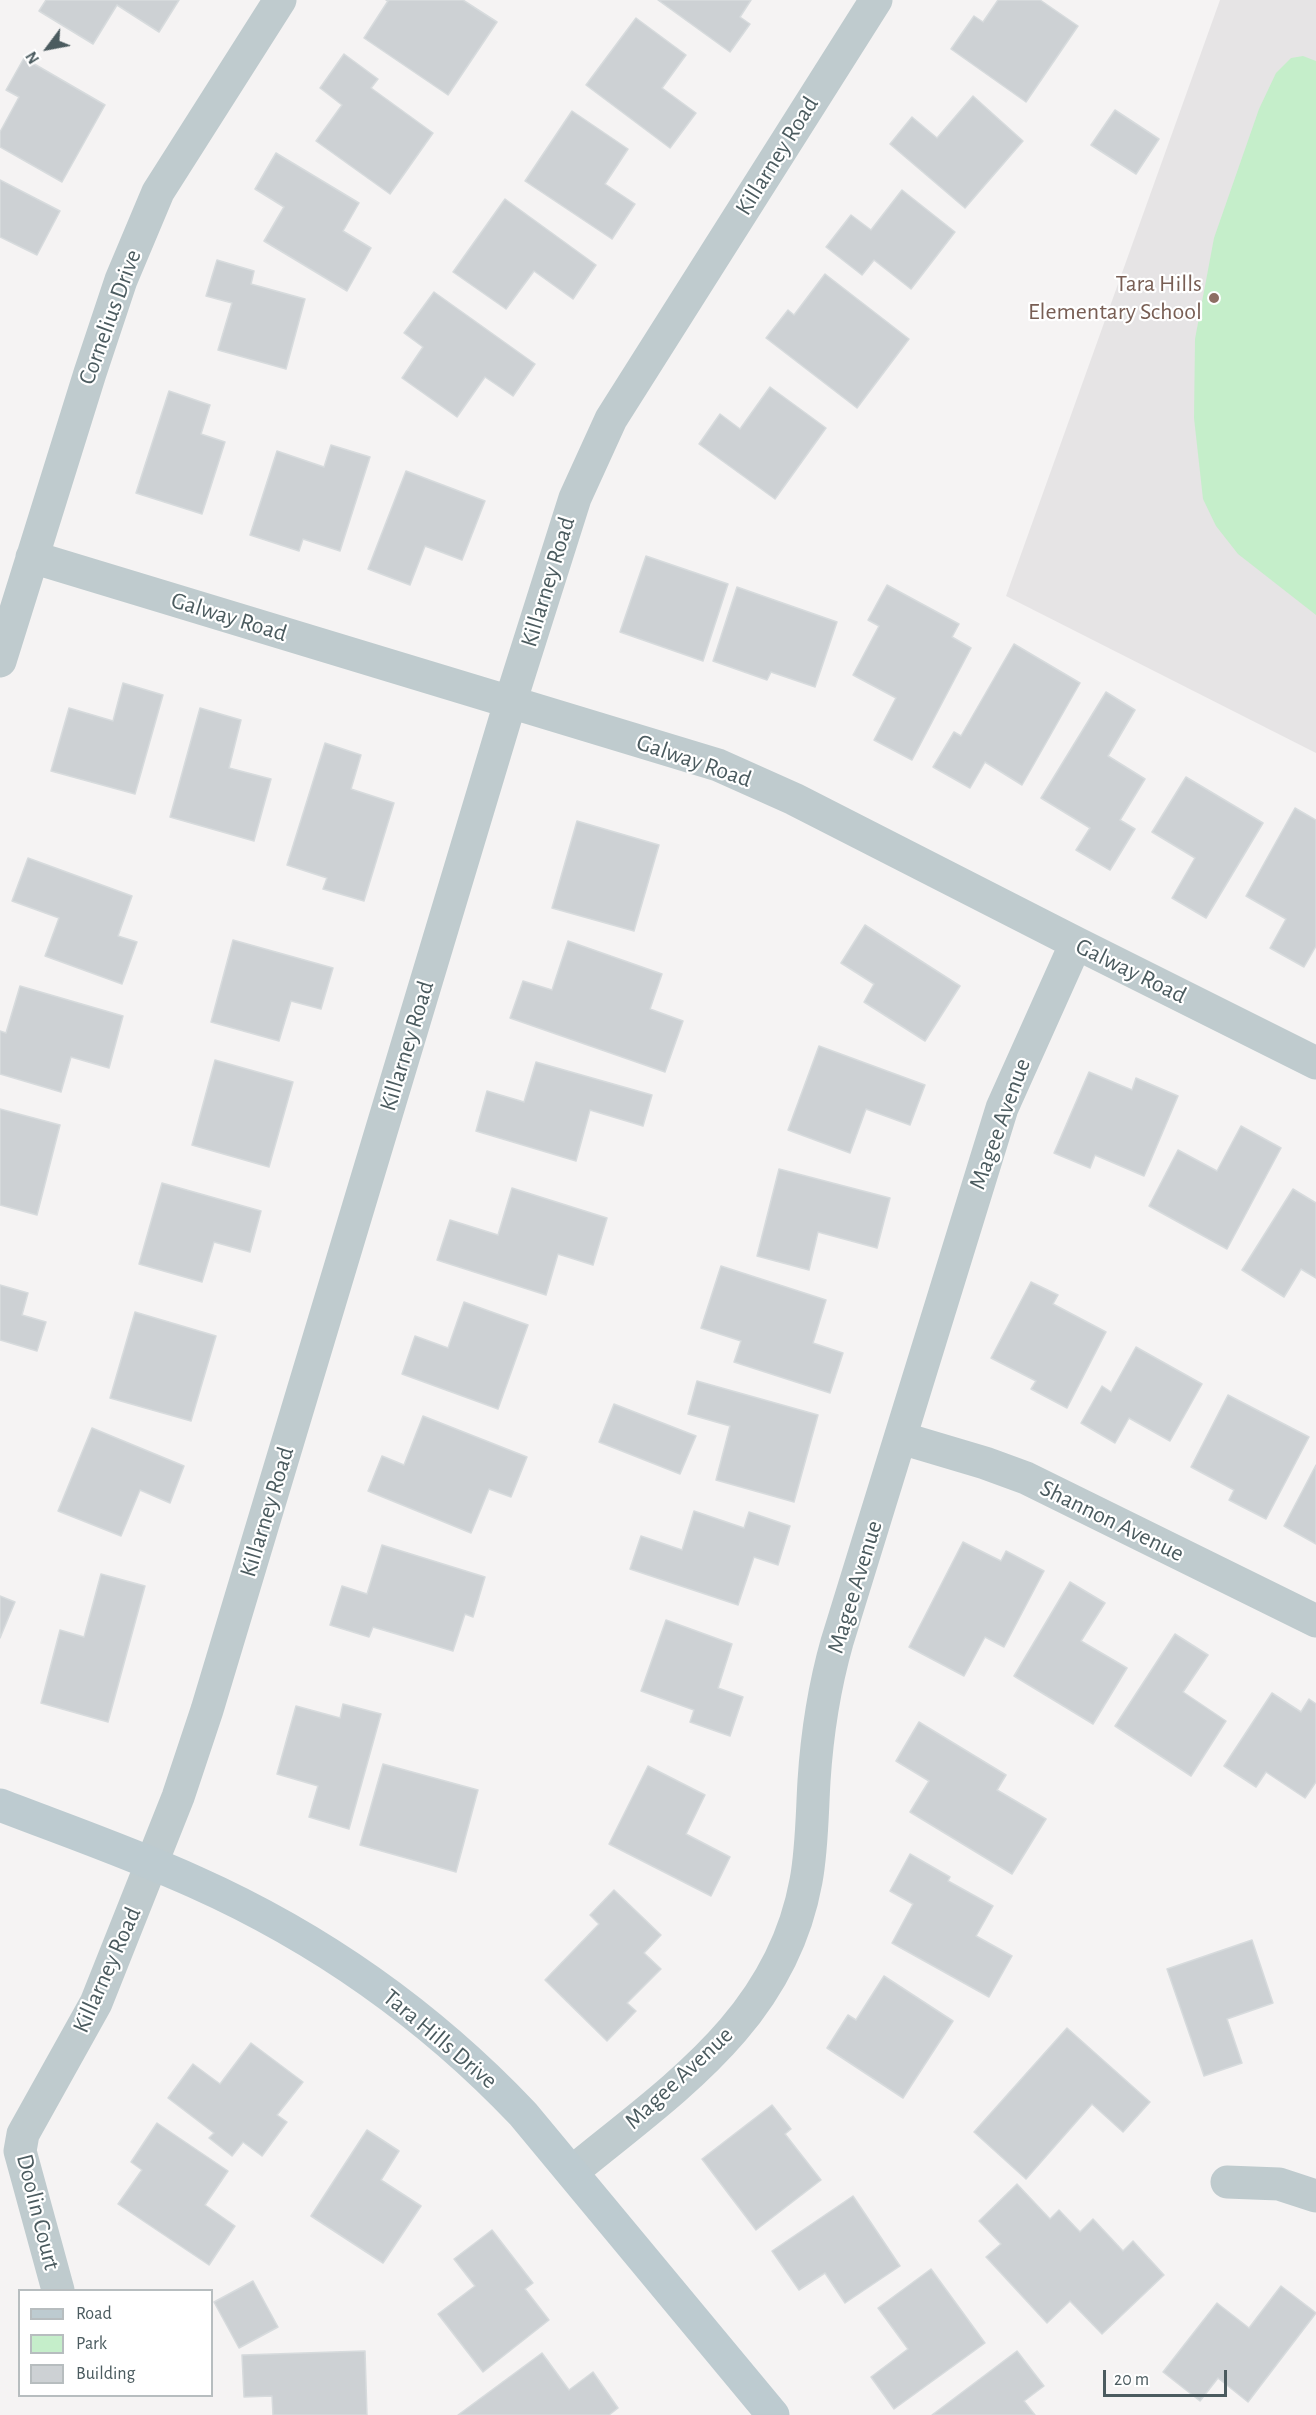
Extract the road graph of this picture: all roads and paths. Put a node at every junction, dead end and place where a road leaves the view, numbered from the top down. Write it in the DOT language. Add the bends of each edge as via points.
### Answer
graph roads {
  1 [pos="280,0"];
  2 [pos="876,0"];
  3 [pos="32,557"];
  4 [pos="0,661"];
  5 [pos="510,704"];
  6 [pos="1076,944"];
  7 [pos="1316,1063"];
  8 [pos="902,1438"];
  9 [pos="1316,1621"];
  10 [pos="0,1805"];
  11 [pos="152,1864"];
  12 [pos="23,2134"];
  13 [pos="572,2172"];
  14 [pos="1227,2182"];
  15 [pos="1316,2196"];
  16 [pos="58,2289"];
  17 [pos="773,2415"];
  1 -- 3 [label="street, Cornelius Drive" via="158,192 121,280"];
  2 -- 5 [label="street, Killarney Road" via="610,419 575,498"];
  3 -- 4 [label="street, Cornelius Drive"];
  3 -- 5 [label="street, Galway Road"];
  5 -- 6 [label="street, Galway Road" via="718,765"];
  5 -- 11 [label="street, Killarney Road" via="207,1710"];
  6 -- 7 [label="street, Galway Road"];
  6 -- 8 [label="street, Magee Avenue" via="1002,1107"];
  8 -- 9 [label="street, Shannon Avenue" via="1026,1478"];
  8 -- 13 [label="street, Magee Avenue" via="825,1685 806,1880 794,1932 754,2005 724,2040 690,2075"];
  10 -- 11 [label="street, Tara Hills Drive"];
  11 -- 12 [label="street, Killarney Road" via="96,2003"];
  11 -- 13 [label="street, Tara Hills Drive" via="282,1926 387,1992 492,2081"];
  12 -- 16 [label="street, Doolin Court" via="20,2151"];
  13 -- 17 [label="street, Tara Hills Drive"];
  14 -- 15 [label="street" via="1279,2184"];
}
